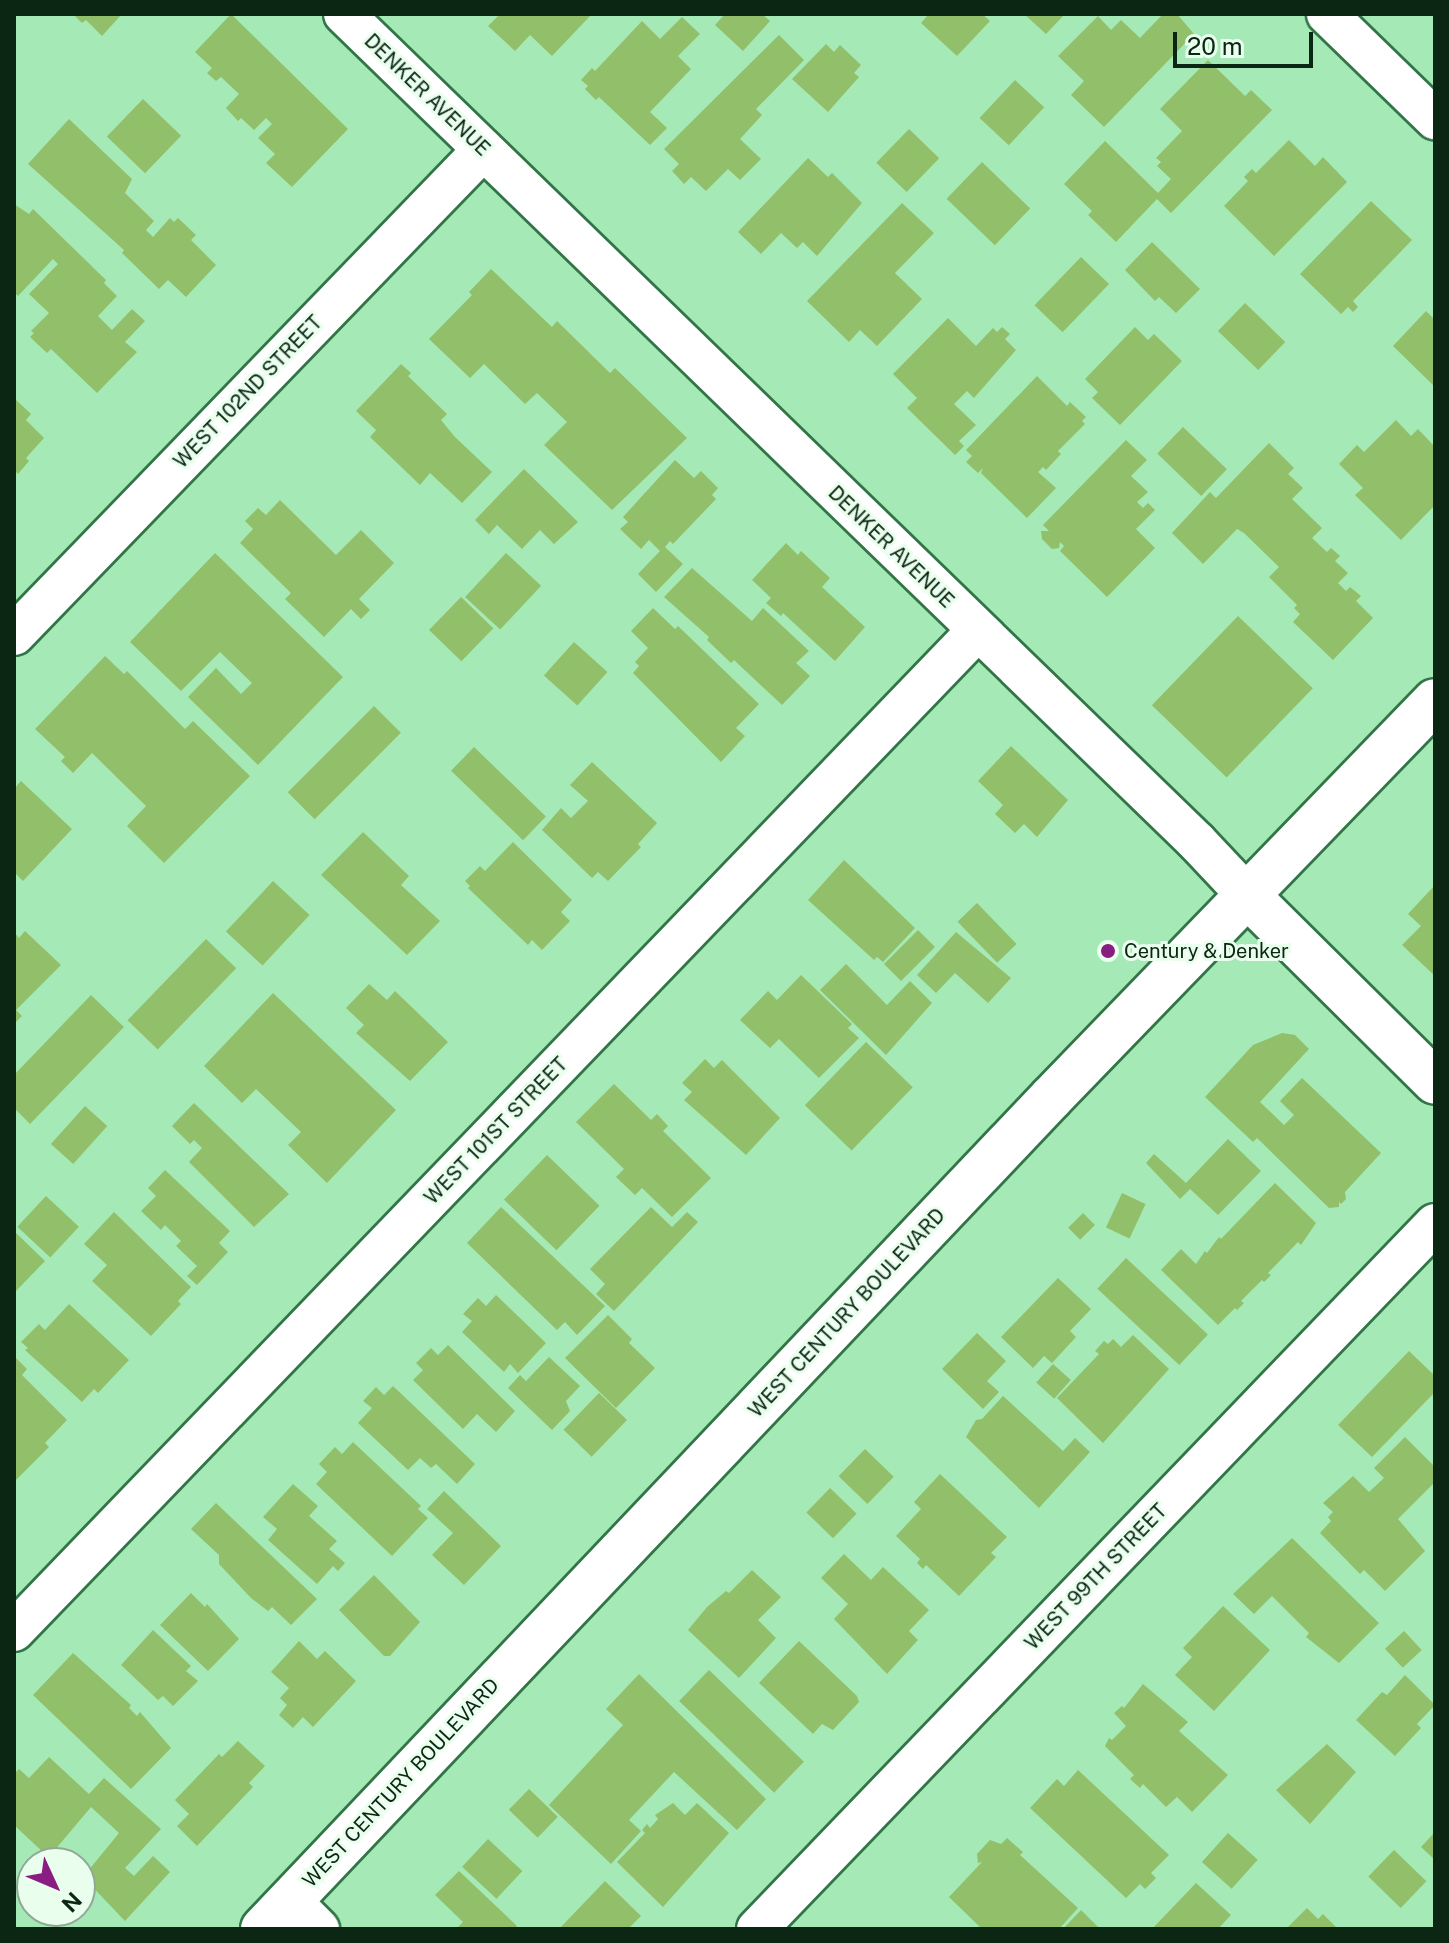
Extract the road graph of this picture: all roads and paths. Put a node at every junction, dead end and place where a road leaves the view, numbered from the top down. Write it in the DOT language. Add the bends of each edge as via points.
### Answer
graph roads {
  1 [pos="344,14"];
  2 [pos="1327,14"];
  3 [pos="1435,119"];
  4 [pos="483,150"];
  5 [pos="977,631"];
  6 [pos="14,635"];
  7 [pos="1435,701"];
  8 [pos="1247,895"];
  9 [pos="1435,1082"];
  10 [pos="1435,1224"];
  11 [pos="14,1631"];
  12 [pos="291,1919"];
  13 [pos="757,1929"];
  1 -- 4 [label="street, DENKER AVENUE"];
  2 -- 3 [label="street"];
  4 -- 5 [label="street, DENKER AVENUE"];
  4 -- 6 [label="street, WEST 102ND STREET"];
  5 -- 8 [label="street, DENKER AVENUE"];
  5 -- 11 [label="street, WEST 101ST STREET"];
  7 -- 8 [label="main road, WEST CENTURY BOULEVARD"];
  8 -- 9 [label="main road, DENKER AVENUE"];
  8 -- 12 [label="main road, WEST CENTURY BOULEVARD"];
  10 -- 13 [label="street, WEST 99TH STREET"];
}
